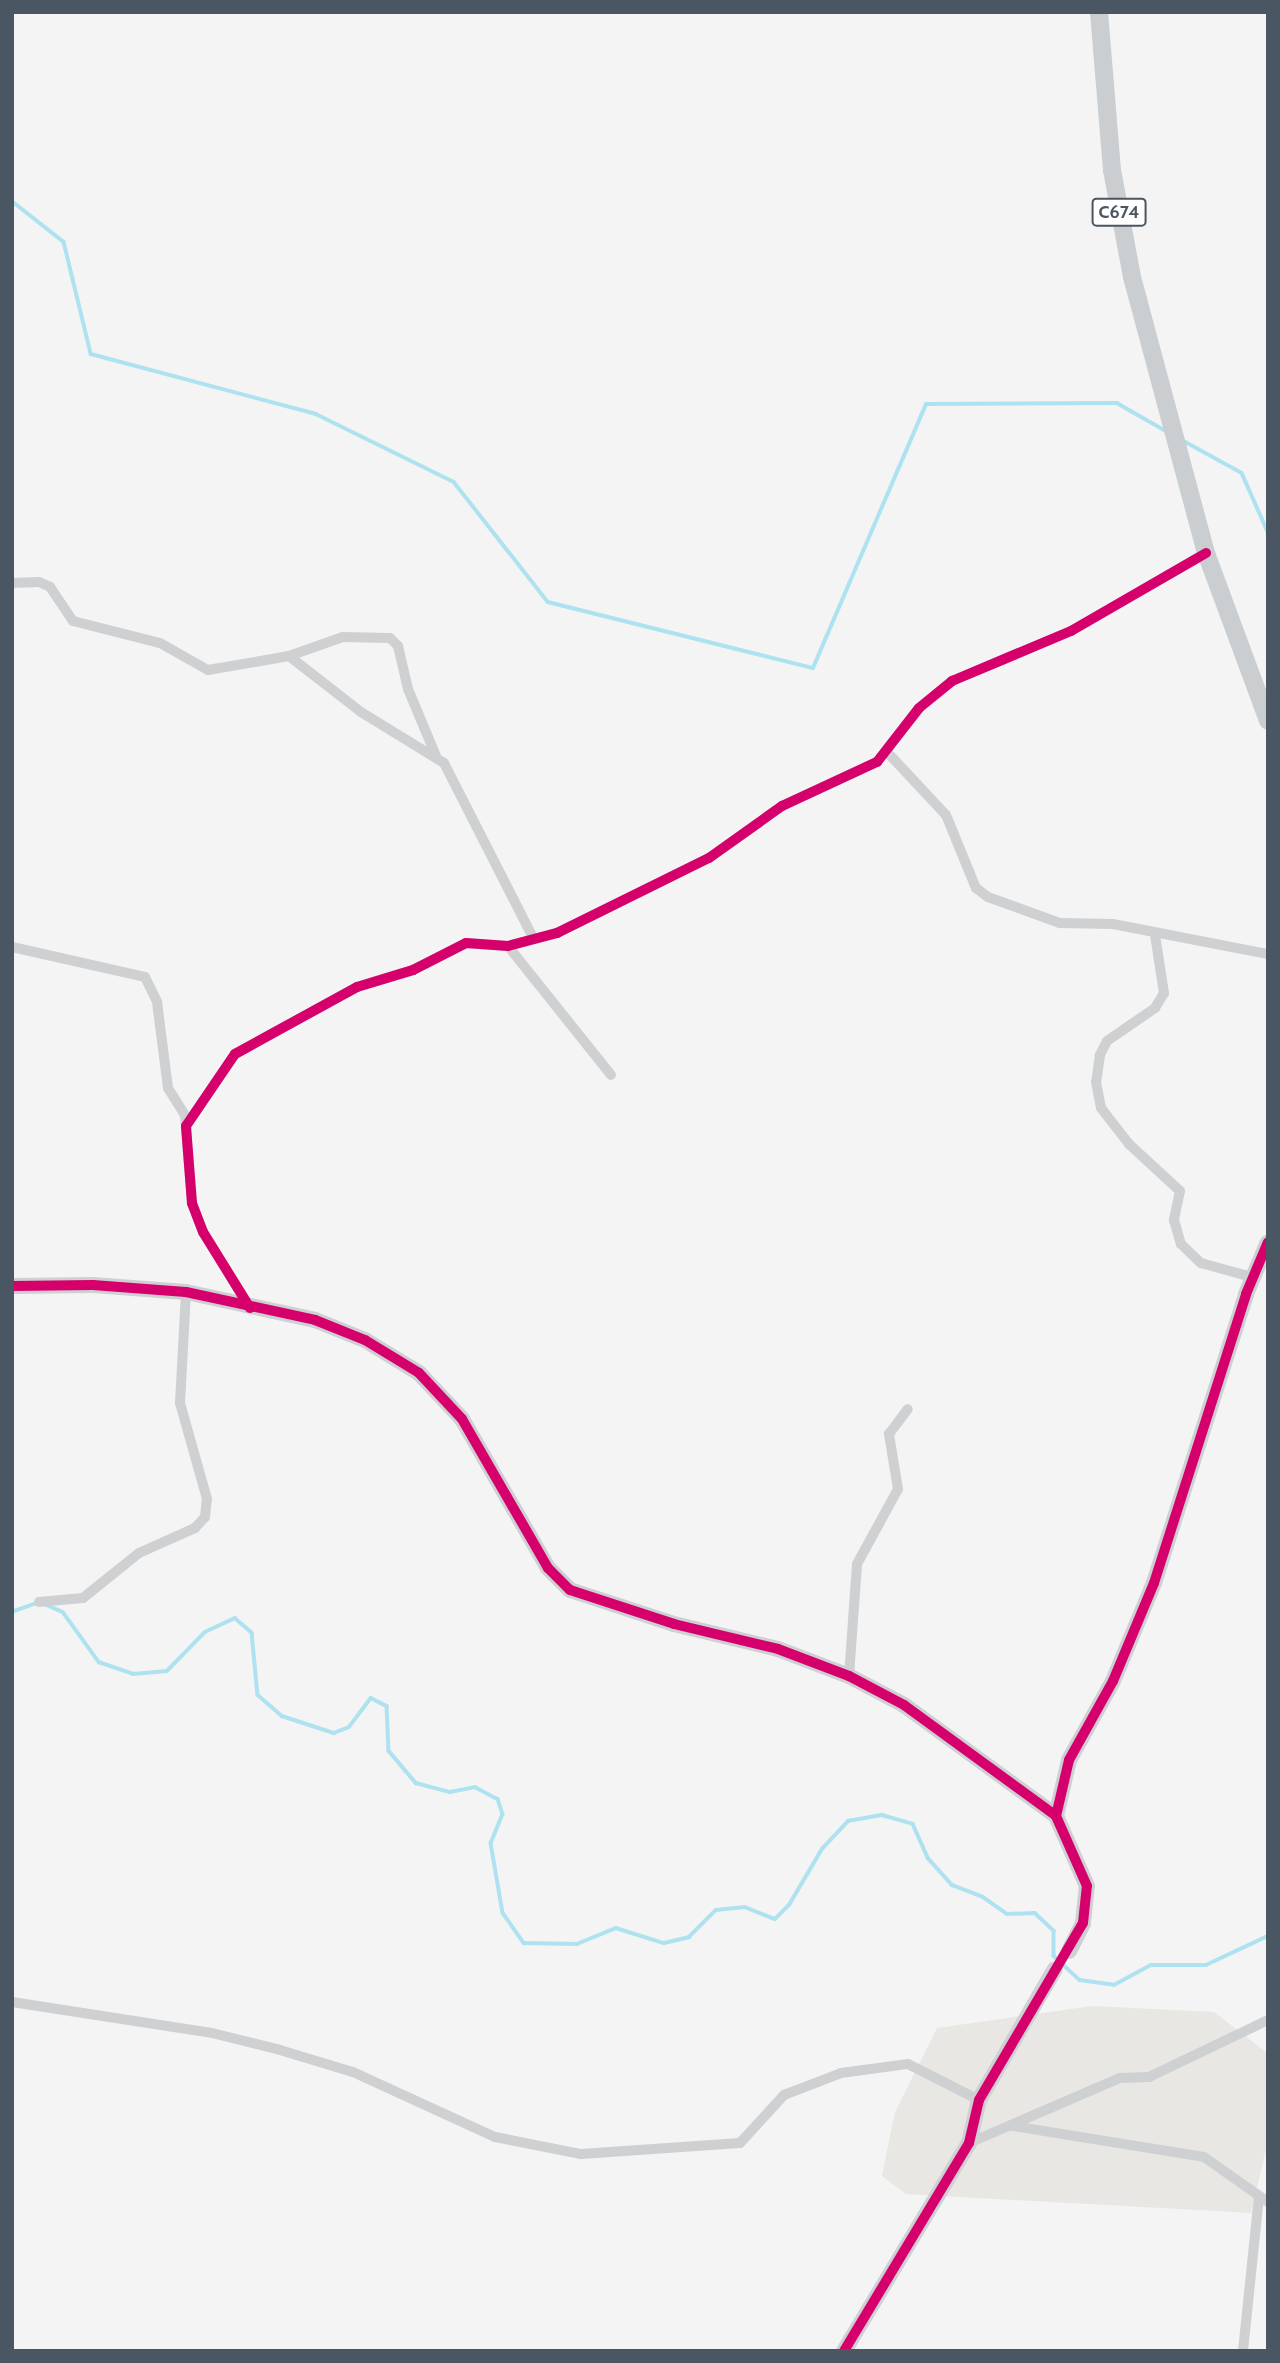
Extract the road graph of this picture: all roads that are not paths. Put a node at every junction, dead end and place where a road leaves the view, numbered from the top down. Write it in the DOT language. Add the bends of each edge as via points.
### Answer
graph roads {
  1 [pos="1100,12"];
  2 [pos="1206,553"];
  3 [pos="12,583"];
  4 [pos="289,656"];
  5 [pos="1268,721"];
  6 [pos="888,753"];
  7 [pos="436,756"];
  8 [pos="1155,934"];
  9 [pos="532,936"];
  10 [pos="508,946"];
  11 [pos="12,947"];
  12 [pos="1268,954"];
  13 [pos="611,1075"];
  14 [pos="186,1126"];
  15 [pos="1268,1242"];
  16 [pos="1252,1276"];
  17 [pos="12,1286"];
  18 [pos="186,1292"];
  19 [pos="250,1308"];
  20 [pos="908,1409"];
  21 [pos="39,1602"];
  22 [pos="849,1676"];
  23 [pos="1056,1816"];
  24 [pos="1069,1951"];
  25 [pos="1055,1969"];
  26 [pos="12,2002"];
  27 [pos="1268,2021"];
  28 [pos="979,2100"];
  29 [pos="1013,2126"];
  30 [pos="969,2143"];
  31 [pos="1264,2200"];
  32 [pos="844,2351"];
  33 [pos="1243,2351"];
  1 -- 2 [label="main road, C674" via="1120,221"];
  2 -- 5 [label="main road, C674"];
  2 -- 6 [label="street" via="1071,631 952,681 919,708"];
  3 -- 4 [label="street" via="39,582 50,587 73,621 160,643 208,670"];
  4 -- 7 [label="street" via="361,712"];
  4 -- 7 [label="street" via="343,637 393,639"];
  6 -- 8 [label="street" via="946,815 981,893 1060,923 1113,924"];
  6 -- 9 [label="street" via="782,806 709,859 585,921"];
  7 -- 9 [label="street" via="453,777"];
  8 -- 12 [label="street"];
  8 -- 16 [label="street" via="1164,993 1143,1019 1107,1041 1098,1067 1101,1108 1129,1144 1180,1191 1174,1220 1181,1244 1201,1263"];
  9 -- 10 [label="street"];
  10 -- 13 [label="street"];
  10 -- 14 [label="street" via="466,943 413,970 357,987 235,1054"];
  11 -- 14 [label="street" via="145,977 157,1002 168,1088 185,1115"];
  14 -- 19 [label="street" via="192,1203 203,1232"];
  15 -- 16 [label="street"];
  16 -- 23 [label="street" via="1154,1583 1113,1681 1069,1760"];
  17 -- 18 [label="street" via="93,1284"];
  18 -- 19 [label="street"];
  18 -- 21 [label="street" via="180,1403 207,1499 205,1517 195,1528 139,1553 83,1598"];
  19 -- 22 [label="street" via="315,1320 366,1340 419,1373 462,1419 548,1568 570,1590 612,1606 790,1653"];
  20 -- 22 [label="street" via="890,1434 898,1489 856,1564"];
  22 -- 23 [label="street" via="904,1705"];
  23 -- 24 [label="street" via="1087,1886 1083,1923"];
  24 -- 25 [label="street"];
  25 -- 28 [label="street"];
  26 -- 28 [label="street" via="212,2033 293,2053 353,2072 495,2137 581,2154 740,2143 784,2095 841,2073 908,2064"];
  27 -- 29 [label="street" via="1149,2077 1120,2078"];
  28 -- 30 [label="street"];
  29 -- 30 [label="street"];
  29 -- 31 [label="street" via="1192,2154 1214,2163"];
  30 -- 32 [label="street"];
  31 -- 33 [label="street"];
}
